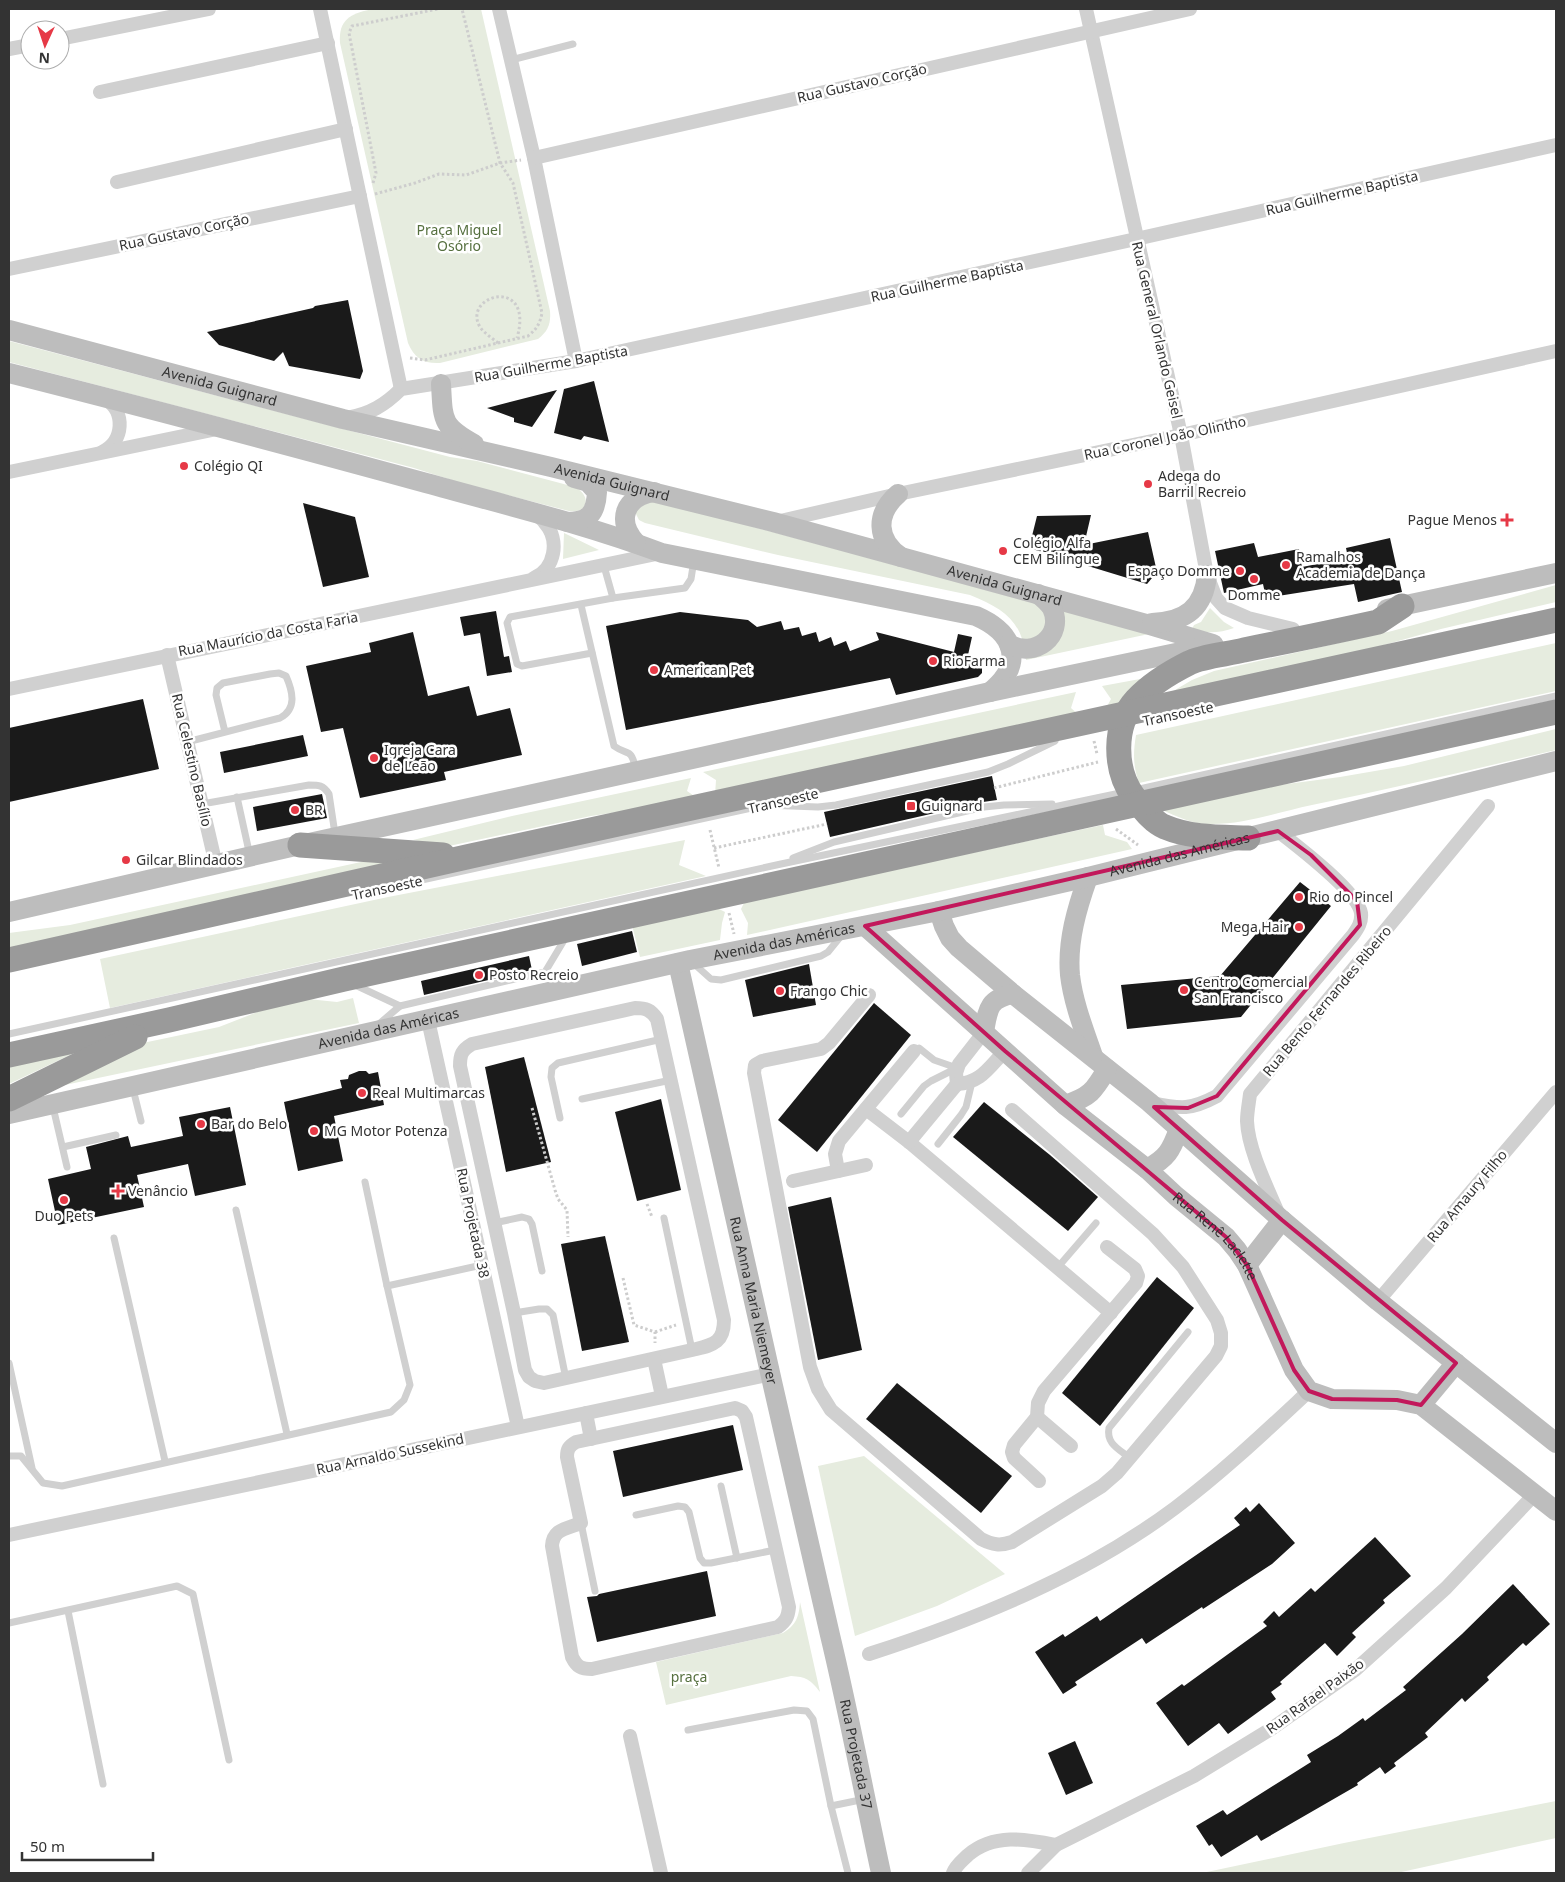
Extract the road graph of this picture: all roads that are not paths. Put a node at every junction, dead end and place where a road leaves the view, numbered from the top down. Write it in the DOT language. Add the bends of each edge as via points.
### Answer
graph roads {
  1 [pos="209,9"];
  2 [pos="320,9"];
  3 [pos="499,9"];
  4 [pos="1086,9"];
  5 [pos="1190,9"];
  6 [pos="1090,30"];
  7 [pos="70,37"];
  8 [pos="328,44"];
  9 [pos="574,44"];
  10 [pos="511,60"];
  11 [pos="100,92"];
  12 [pos="346,129"];
  13 [pos="1556,145"];
  14 [pos="534,158"];
  15 [pos="117,182"];
  16 [pos="360,196"];
  17 [pos="1136,239"];
  18 [pos="9,270"];
  19 [pos="9,330"];
  20 [pos="1556,351"];
  21 [pos="576,361"];
  22 [pos="9,373"];
  23 [pos="441,384"];
  24 [pos="401,389"];
  25 [pos="101,396"];
  26 [pos="343,419"];
  27 [pos="225,428"];
  28 [pos="1181,435"];
  29 [pos="489,452"];
  30 [pos="97,454"];
  31 [pos="551,467"];
  32 [pos="9,472"];
  33 [pos="654,492"];
  34 [pos="898,494"];
  35 [pos="532,512"];
  36 [pos="567,522"];
  37 [pos="773,522"];
  38 [pos="636,543"];
  39 [pos="662,553"];
  40 [pos="901,557"];
  41 [pos="694,559"];
  42 [pos="604,566"];
  43 [pos="1556,573"];
  44 [pos="1207,575"];
  45 [pos="526,582"];
  46 [pos="1038,594"];
  47 [pos="613,598"];
  48 [pos="581,605"];
  49 [pos="1402,606"];
  50 [pos="1556,609"];
  51 [pos="1556,620"];
  52 [pos="1146,624"];
  53 [pos="1522,628"];
  54 [pos="1292,629"];
  55 [pos="1009,644"];
  56 [pos="1214,644"];
  57 [pos="592,653"];
  58 [pos="167,654"];
  59 [pos="9,688"];
  60 [pos="990,692"];
  61 [pos="1553,710"];
  62 [pos="1124,722"];
  63 [pos="226,732"];
  64 [pos="1064,739"];
  65 [pos="1055,741"];
  66 [pos="187,742"];
  67 [pos="1026,747"];
  68 [pos="1556,761"];
  69 [pos="636,772"];
  70 [pos="237,797"];
  71 [pos="793,798"];
  72 [pos="1135,798"];
  73 [pos="202,804"];
  74 [pos="1071,804"];
  75 [pos="764,805"];
  76 [pos="1488,806"];
  77 [pos="1278,831"];
  78 [pos="336,837"];
  79 [pos="1248,838"];
  80 [pos="300,845"];
  81 [pos="471,856"];
  82 [pos="250,857"];
  83 [pos="781,864"];
  84 [pos="216,865"];
  85 [pos="1088,877"];
  86 [pos="348,896"];
  87 [pos="939,911"];
  88 [pos="9,912"];
  89 [pos="865,926"];
  90 [pos="570,930"];
  91 [pos="9,960"];
  92 [pos="684,962"];
  93 [pos="546,972"];
  94 [pos="344,979"];
  95 [pos="579,985"];
  96 [pos="1013,994"];
  97 [pos="869,995"];
  98 [pos="400,1006"];
  99 [pos="169,1020"];
  100 [pos="428,1020"];
  101 [pos="984,1032"];
  102 [pos="370,1033"];
  103 [pos="9,1034"];
  104 [pos="662,1039"];
  105 [pos="1005,1050"];
  106 [pos="914,1051"];
  107 [pos="9,1055"];
  108 [pos="1100,1062"];
  109 [pos="957,1068"];
  110 [pos="671,1080"];
  111 [pos="972,1082"];
  112 [pos="957,1084"];
  113 [pos="133,1086"];
  114 [pos="1556,1092"];
  115 [pos="9,1099"];
  116 [pos="582,1099"];
  117 [pos="1149,1102"];
  118 [pos="52,1104"];
  119 [pos="1065,1105"];
  120 [pos="866,1109"];
  121 [pos="1012,1110"];
  122 [pos="9,1114"];
  123 [pos="901,1114"];
  124 [pos="560,1118"];
  125 [pos="141,1121"];
  126 [pos="1179,1130"];
  127 [pos="116,1135"];
  128 [pos="909,1142"];
  129 [pos="938,1144"];
  130 [pos="63,1147"];
  131 [pos="866,1165"];
  132 [pos="68,1167"];
  133 [pos="1147,1169"];
  134 [pos="838,1171"];
  135 [pos="793,1181"];
  136 [pos="365,1182"];
  137 [pos="236,1210"];
  138 [pos="664,1218"];
  139 [pos="1282,1220"];
  140 [pos="1096,1222"];
  141 [pos="494,1223"];
  142 [pos="114,1238"];
  143 [pos="1107,1246"];
  144 [pos="482,1265"];
  145 [pos="1247,1265"];
  146 [pos="1058,1267"];
  147 [pos="542,1270"];
  148 [pos="387,1286"];
  149 [pos="1378,1301"];
  150 [pos="1111,1312"];
  151 [pos="514,1313"];
  152 [pos="1188,1332"];
  153 [pos="692,1350"];
  154 [pos="654,1359"];
  155 [pos="9,1363"];
  156 [pos="1456,1363"];
  157 [pos="771,1374"];
  158 [pos="566,1379"];
  159 [pos="1309,1391"];
  160 [pos="662,1396"];
  161 [pos="1421,1405"];
  162 [pos="586,1413"];
  163 [pos="1037,1417"];
  164 [pos="518,1427"];
  165 [pos="287,1434"];
  166 [pos="591,1439"];
  167 [pos="1556,1443"];
  168 [pos="1071,1446"];
  169 [pos="9,1456"];
  170 [pos="1130,1458"];
  171 [pos="165,1461"];
  172 [pos="32,1469"];
  173 [pos="1039,1481"];
  174 [pos="721,1486"];
  175 [pos="1535,1494"];
  176 [pos="1556,1511"];
  177 [pos="636,1515"];
  178 [pos="581,1523"];
  179 [pos="9,1535"];
  180 [pos="775,1550"];
  181 [pos="737,1558"];
  182 [pos="595,1592"];
  183 [pos="68,1611"];
  184 [pos="9,1623"];
  185 [pos="831,1637"];
  186 [pos="869,1654"];
  187 [pos="688,1730"];
  188 [pos="630,1736"];
  189 [pos="229,1760"];
  190 [pos="103,1784"];
  191 [pos="865,1799"];
  192 [pos="831,1806"];
  193 [pos="1056,1845"];
  194 [pos="661,1873"];
  195 [pos="848,1873"];
  196 [pos="881,1873"];
  197 [pos="953,1873"];
  198 [pos="1028,1873"];
  1 -- 7 [label="street"];
  2 -- 8 [label="street"];
  3 -- 10 [label="street"];
  4 -- 6 [label="street, Rua General Orlando Geisel"];
  5 -- 6 [label="street, Rua Gustavo Corção"];
  6 -- 14 [label="street, Rua Gustavo Corção"];
  6 -- 17 [label="street, Rua General Orlando Geisel"];
  8 -- 11 [label="street"];
  8 -- 12 [label="street"];
  9 -- 10 [label="lane"];
  10 -- 14 [label="street"];
  12 -- 15 [label="street"];
  12 -- 16 [label="street"];
  13 -- 17 [label="street, Rua Guilherme Baptista"];
  14 -- 21 [label="street"];
  16 -- 18 [label="street, Rua Gustavo Corção"];
  16 -- 24 [label="street"];
  17 -- 21 [label="street, Rua Guilherme Baptista"];
  17 -- 28 [label="street, Rua General Orlando Geisel"];
  19 -- 26 [label="street, Avenida Guignard"];
  20 -- 28 [label="street, Rua Coronel João Olintho"];
  21 -- 23 [label="street, Rua Guilherme Baptista"];
  22 -- 25 [label="street"];
  23 -- 24 [label="street, Rua Guilherme Baptista"];
  23 -- 29 [label="street" via="444,418 450,429"];
  24 -- 26 [label="street" via="375,410"];
  25 -- 27 [label="street"];
  25 -- 30 [label="street" via="115,408 120,427 113,444"];
  26 -- 29 [label="street, Avenida Guignard"];
  27 -- 30 [label="street"];
  27 -- 35 [label="street"];
  28 -- 34 [label="street, Rua Coronel João Olintho"];
  28 -- 44 [label="street, Rua General Orlando Geisel"];
  29 -- 31 [label="street, Avenida Guignard"];
  30 -- 32 [label="street"];
  31 -- 33 [label="street, Avenida Guignard"];
  31 -- 36 [label="street" via="558,473 588,482 597,492 596,505 590,515 580,522"];
  33 -- 37 [label="street, Avenida Guignard"];
  33 -- 38 [label="street" via="642,494 626,511 628,534"];
  34 -- 37 [label="street, Rua Coronel João Olintho"];
  34 -- 40 [label="street" via="889,501 881,521 886,542"];
  35 -- 36 [label="street"];
  35 -- 45 [label="street, Rua Maurício da Costa Faria" via="545,522 553,535 554,550 550,564 540,575"];
  36 -- 38 [label="street"];
  37 -- 40 [label="street, Avenida Guignard"];
  38 -- 39 [label="street"];
  39 -- 41 [label="street"];
  39 -- 42 [label="street, Rua Maurício da Costa Faria"];
  40 -- 46 [label="street, Avenida Guignard"];
  41 -- 47 [label="lane" via="686,588"];
  41 -- 55 [label="street" via="976,616 990,622"];
  42 -- 45 [label="street, Rua Maurício da Costa Faria"];
  42 -- 47 [label="lane"];
  43 -- 49 [label="street"];
  44 -- 52 [label="street" via="1206,589 1190,612 1178,620"];
  44 -- 54 [label="street, Rua General Orlando Geisel" via="1216,598 1225,608 1248,618"];
  45 -- 58 [label="street, Rua Maurício da Costa Faria"];
  46 -- 52 [label="street, Avenida Guignard"];
  46 -- 55 [label="street" via="1047,601 1053,615 1052,632 1047,642 1027,650"];
  47 -- 48 [label="lane"];
  48 -- 57 [label="lane"];
  48 -- 57 [label="lane" via="510,617 507,622 517,664 522,666"];
  49 -- 54 [label="street"];
  49 -- 62 [label="highway" via="1378,622 1190,662 1136,701"];
  50 -- 53 [label="highway" via="1536,615"];
  51 -- 53 [label="highway"];
  52 -- 56 [label="street, Avenida Guignard"];
  53 -- 62 [label="highway"];
  54 -- 56 [label="street"];
  55 -- 60 [label="street" via="1012,659 1009,672"];
  56 -- 60 [label="street"];
  57 -- 69 [label="lane" via="614,746 630,753"];
  58 -- 59 [label="street, Rua Maurício da Costa Faria"];
  58 -- 66 [label="street, Rua Celestino Basílio"];
  60 -- 69 [label="street"];
  61 -- 72 [label="highway"];
  62 -- 72 [label="highway" via="1119,756"];
  62 -- 81 [label="highway"];
  63 -- 63 [label="lane" via="289,713 292,698 286,676 270,674 224,683 217,688"];
  63 -- 66 [label="lane"];
  64 -- 65 [label="lane"];
  65 -- 67 [label="lane"];
  65 -- 75 [label="lane" via="988,772 818,808"];
  66 -- 73 [label="street, Rua Celestino Basílio"];
  68 -- 77 [label="street, Avenida das Américas"];
  69 -- 78 [label="street"];
  70 -- 73 [label="lane"];
  70 -- 78 [label="lane" via="320,785 329,794"];
  70 -- 82 [label="lane"];
  71 -- 75 [label="lane, Transoeste"];
  72 -- 74 [label="lane"];
  72 -- 79 [label="highway" via="1163,827 1184,834"];
  72 -- 90 [label="highway"];
  73 -- 84 [label="street, Rua Celestino Basílio"];
  74 -- 83 [label="lane"];
  74 -- 83 [label="lane" via="984,808 834,842"];
  75 -- 86 [label="lane, Transoeste"];
  76 -- 139 [label="street, Rua Bento Fernandes Ribeiro" via="1250,1094 1247,1122 1251,1142"];
  77 -- 79 [label="street, Avenida das Américas"];
  77 -- 117 [label="street, Rua Bento Fernandes Ribeiro" via="1311,855 1357,902 1361,913 1360,925 1217,1096 1188,1108"];
  78 -- 80 [label="street"];
  79 -- 85 [label="street, Avenida das Américas"];
  80 -- 81 [label="highway"];
  80 -- 82 [label="street"];
  81 -- 91 [label="highway"];
  82 -- 84 [label="street"];
  83 -- 103 [label="lane"];
  84 -- 88 [label="street"];
  85 -- 87 [label="street, Avenida das Américas"];
  85 -- 108 [label="street" via="1078,905 1070,976 1080,1020"];
  87 -- 89 [label="street, Avenida das Américas"];
  87 -- 96 [label="street" via="950,938"];
  89 -- 92 [label="street, Avenida das Américas"];
  89 -- 101 [label="street, Rua Renê Laclette"];
  90 -- 93 [label="lane"];
  90 -- 94 [label="highway"];
  92 -- 95 [label="street, Avenida das Américas"];
  92 -- 157 [label="street, Rua Anna Maria Niemeyer"];
  93 -- 95 [label="lane"];
  93 -- 98 [label="lane"];
  94 -- 98 [label="lane"];
  94 -- 99 [label="highway"];
  95 -- 100 [label="street, Avenida das Américas"];
  96 -- 101 [label="street" via="1001,996 992,1003"];
  96 -- 108 [label="street"];
  97 -- 170 [label="street" via="821,1049 762,1061 756,1065 754,1073 810,1367 818,1389 831,1410 981,1539 991,1544 1002,1545 1020,1537 1102,1486"];
  98 -- 102 [label="lane"];
  99 -- 107 [label="highway"];
  99 -- 115 [label="highway"];
  100 -- 102 [label="street, Avenida das Américas"];
  100 -- 144 [label="street, Rua Projetada 38"];
  101 -- 105 [label="street, Rua Renê Laclette"];
  101 -- 109 [label="street"];
  102 -- 113 [label="street, Avenida das Américas"];
  104 -- 110 [label="street"];
  104 -- 124 [label="lane" via="558,1063 552,1068 551,1077"];
  104 -- 141 [label="street" via="652,1012 635,1008 472,1044 463,1049 460,1066"];
  105 -- 111 [label="street"];
  105 -- 119 [label="street, Rua Renê Laclette"];
  106 -- 109 [label="lane" via="919,1048 934,1060"];
  106 -- 120 [label="street"];
  108 -- 117 [label="street"];
  108 -- 119 [label="street" via="1097,1087 1090,1095"];
  109 -- 112 [label="street"];
  109 -- 123 [label="lane" via="931,1080"];
  110 -- 116 [label="lane"];
  110 -- 153 [label="street" via="724,1320 720,1339 712,1345"];
  111 -- 112 [label="street"];
  111 -- 129 [label="lane" via="966,1107"];
  112 -- 128 [label="street"];
  113 -- 118 [label="street, Avenida das Américas"];
  113 -- 125 [label="lane"];
  114 -- 149 [label="street, Rua Amaury Filho"];
  117 -- 126 [label="street"];
  118 -- 122 [label="street, Avenida das Américas"];
  118 -- 130 [label="lane"];
  119 -- 133 [label="street, Rua Renê Laclette"];
  120 -- 128 [label="street"];
  120 -- 134 [label="street" via="835,1148"];
  121 -- 170 [label="street" via="1153,1234 1183,1267 1217,1320 1221,1346 1216,1356"];
  126 -- 133 [label="street" via="1166,1157"];
  126 -- 139 [label="street"];
  127 -- 130 [label="lane"];
  128 -- 146 [label="street"];
  130 -- 132 [label="lane"];
  131 -- 134 [label="street"];
  133 -- 145 [label="street, Rua Renê Laclette" via="1226,1237"];
  134 -- 135 [label="street"];
  136 -- 148 [label="lane"];
  137 -- 165 [label="lane"];
  138 -- 153 [label="lane"];
  139 -- 145 [label="street"];
  139 -- 149 [label="street"];
  140 -- 146 [label="lane"];
  141 -- 147 [label="lane" via="522,1217 528,1219 532,1224"];
  141 -- 151 [label="street"];
  142 -- 171 [label="lane"];
  143 -- 150 [label="street" via="1135,1269 1138,1276 1136,1283"];
  144 -- 148 [label="lane"];
  144 -- 164 [label="street, Rua Projetada 38"];
  145 -- 159 [label="street, Rua Renê Laclette" via="1294,1370"];
  146 -- 150 [label="street"];
  148 -- 165 [label="lane" via="410,1385 404,1400 391,1412"];
  149 -- 156 [label="street"];
  150 -- 163 [label="street" via="1044,1391 1038,1403"];
  151 -- 158 [label="street" via="528,1377 544,1383"];
  151 -- 158 [label="lane" via="547,1309 553,1315"];
  152 -- 170 [label="lane" via="1109,1428 1107,1436 1110,1443"];
  153 -- 154 [label="street"];
  154 -- 158 [label="street"];
  154 -- 160 [label="street"];
  155 -- 172 [label="lane"];
  156 -- 161 [label="street"];
  156 -- 167 [label="street"];
  157 -- 160 [label="street, Rua Arnaldo Sussekind"];
  157 -- 185 [label="street, Rua Anna Maria Niemeyer"];
  159 -- 161 [label="street" via="1332,1400 1397,1400"];
  159 -- 186 [label="street" via="1221,1472 1124,1542 1071,1573 1006,1604"];
  160 -- 162 [label="street, Rua Arnaldo Sussekind"];
  161 -- 175 [label="street"];
  162 -- 164 [label="street, Rua Arnaldo Sussekind"];
  162 -- 166 [label="street"];
  163 -- 168 [label="street"];
  163 -- 173 [label="street" via="1012,1452 1014,1458"];
  164 -- 179 [label="street, Rua Arnaldo Sussekind"];
  165 -- 171 [label="lane"];
  166 -- 178 [label="street" via="576,1442 567,1450"];
  166 -- 180 [label="street" via="728,1409 742,1411 746,1417"];
  169 -- 172 [label="lane" via="21,1456"];
  171 -- 172 [label="lane" via="62,1486 43,1484"];
  174 -- 181 [label="lane"];
  175 -- 176 [label="street"];
  175 -- 193 [label="street, Rua Rafael Paixão" via="1446,1588 1355,1670 1271,1729 1194,1776"];
  177 -- 181 [label="lane" via="685,1507 704,1563"];
  178 -- 180 [label="street" via="558,1532 552,1538 552,1546 572,1657 583,1669 785,1622 789,1607"];
  178 -- 182 [label="lane"];
  180 -- 181 [label="lane"];
  183 -- 184 [label="lane"];
  183 -- 189 [label="lane" via="177,1586 193,1594"];
  183 -- 190 [label="lane"];
  185 -- 191 [label="street, Rua Projetada 37"];
  187 -- 192 [label="lane" via="794,1710 807,1711 813,1719"];
  188 -- 194 [label="street"];
  191 -- 192 [label="lane"];
  191 -- 196 [label="street, Rua Projetada 37"];
  192 -- 195 [label="lane"];
  193 -- 197 [label="street" via="1008,1838 989,1843 975,1850 956,1866"];
  193 -- 198 [label="street, Rua Rafael Paixão"];
}
